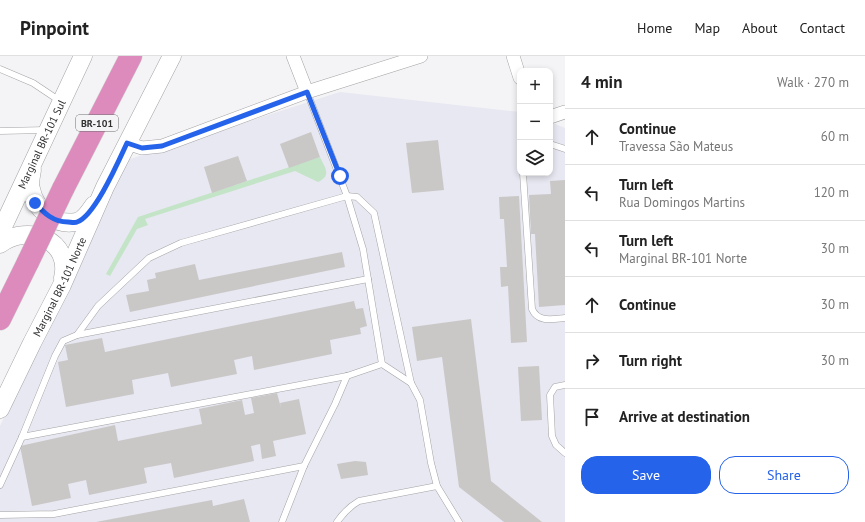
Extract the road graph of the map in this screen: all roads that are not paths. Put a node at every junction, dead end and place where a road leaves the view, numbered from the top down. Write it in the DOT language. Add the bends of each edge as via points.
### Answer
graph roads {
  1 [pos="115,56"];
  2 [pos="131,56"];
  3 [pos="172,56"];
  4 [pos="293,56"];
  5 [pos="421,56"];
  6 [pos="513,56"];
  7 [pos="77,61"];
  8 [pos="0,68"];
  9 [pos="517,69"];
  10 [pos="307,92"];
  11 [pos="61,101"];
  12 [pos="565,112"];
  13 [pos="553,116"];
  14 [pos="47,130"];
  15 [pos="0,131"];
  16 [pos="127,143"];
  17 [pos="553,145"];
  18 [pos="565,149"];
  19 [pos="34,158"];
  20 [pos="523,176"];
  21 [pos="57,186"];
  22 [pos="105,187"];
  23 [pos="347,196"];
  24 [pos="0,233"];
  25 [pos="15,253"];
  26 [pos="368,278"];
  27 [pos="4,284"];
  28 [pos="62,285"];
  29 [pos="565,318"];
  30 [pos="0,319"];
  31 [pos="0,327"];
  32 [pos="77,335"];
  33 [pos="382,364"];
  34 [pos="346,376"];
  35 [pos="411,383"];
  36 [pos="565,385"];
  37 [pos="0,409"];
  38 [pos="22,437"];
  39 [pos="565,453"];
  40 [pos="304,466"];
  41 [pos="0,486"];
  42 [pos="437,486"];
  43 [pos="0,515"];
  44 [pos="282,522"];
  45 [pos="338,522"];
  46 [pos="459,522"];
  1 -- 21 [label="highway, BR-101"];
  2 -- 21 [label="highway, BR-101"];
  3 -- 16 [label="main road, Marginal BR-101 Norte"];
  4 -- 10 [label="street"];
  5 -- 10 [label="street"];
  6 -- 9 [label="street"];
  7 -- 11 [label="main road, Marginal BR-101 Sul"];
  8 -- 11 [label="lane" via="33,83"];
  10 -- 16 [label="street" via="162,146 142,148"];
  10 -- 23 [label="lane"];
  11 -- 14 [label="main road, Marginal BR-101 Sul"];
  12 -- 13 [label="street"];
  14 -- 15 [label="lane"];
  14 -- 19 [label="main road, Marginal BR-101 Sul"];
  16 -- 22 [label="main road, Marginal BR-101 Norte"];
  17 -- 18 [label="lane"];
  19 -- 22 [label="main road" via="30,187 35,203 46,215 61,222 77,222 89,213"];
  19 -- 24 [label="main road, Marginal BR-101 Sul"];
  20 -- 29 [label="lane" via="532,309 542,319"];
  21 -- 25 [label="highway, BR-101"];
  22 -- 28 [label="main road, Marginal BR-101 Norte"];
  23 -- 26 [label="lane" via="363,249"];
  23 -- 32 [label="lane" via="181,243 149,258 98,306"];
  23 -- 35 [label="lane" via="357,197 374,213"];
  25 -- 27 [label="highway, BR-101"];
  25 -- 28 [label="main road" via="8,238 24,234 40,236 54,244 63,257 65,270"];
  26 -- 32 [label="lane"];
  26 -- 33 [label="lane"];
  27 -- 30 [label="highway, BR-101"];
  27 -- 31 [label="highway"];
  28 -- 37 [label="main road, Marginal BR-101 Norte"];
  32 -- 38 [label="lane" via="63,341"];
  33 -- 34 [label="lane"];
  33 -- 35 [label="lane"];
  34 -- 38 [label="lane"];
  34 -- 40 [label="lane"];
  35 -- 42 [label="lane" via="420,400"];
  36 -- 39 [label="lane" via="555,387 550,395 552,436 556,445"];
  38 -- 41 [label="lane"];
  40 -- 43 [label="lane" via="54,514"];
  40 -- 44 [label="lane"];
  42 -- 45 [label="lane" via="359,501 342,514"];
  42 -- 46 [label="lane"];
}
